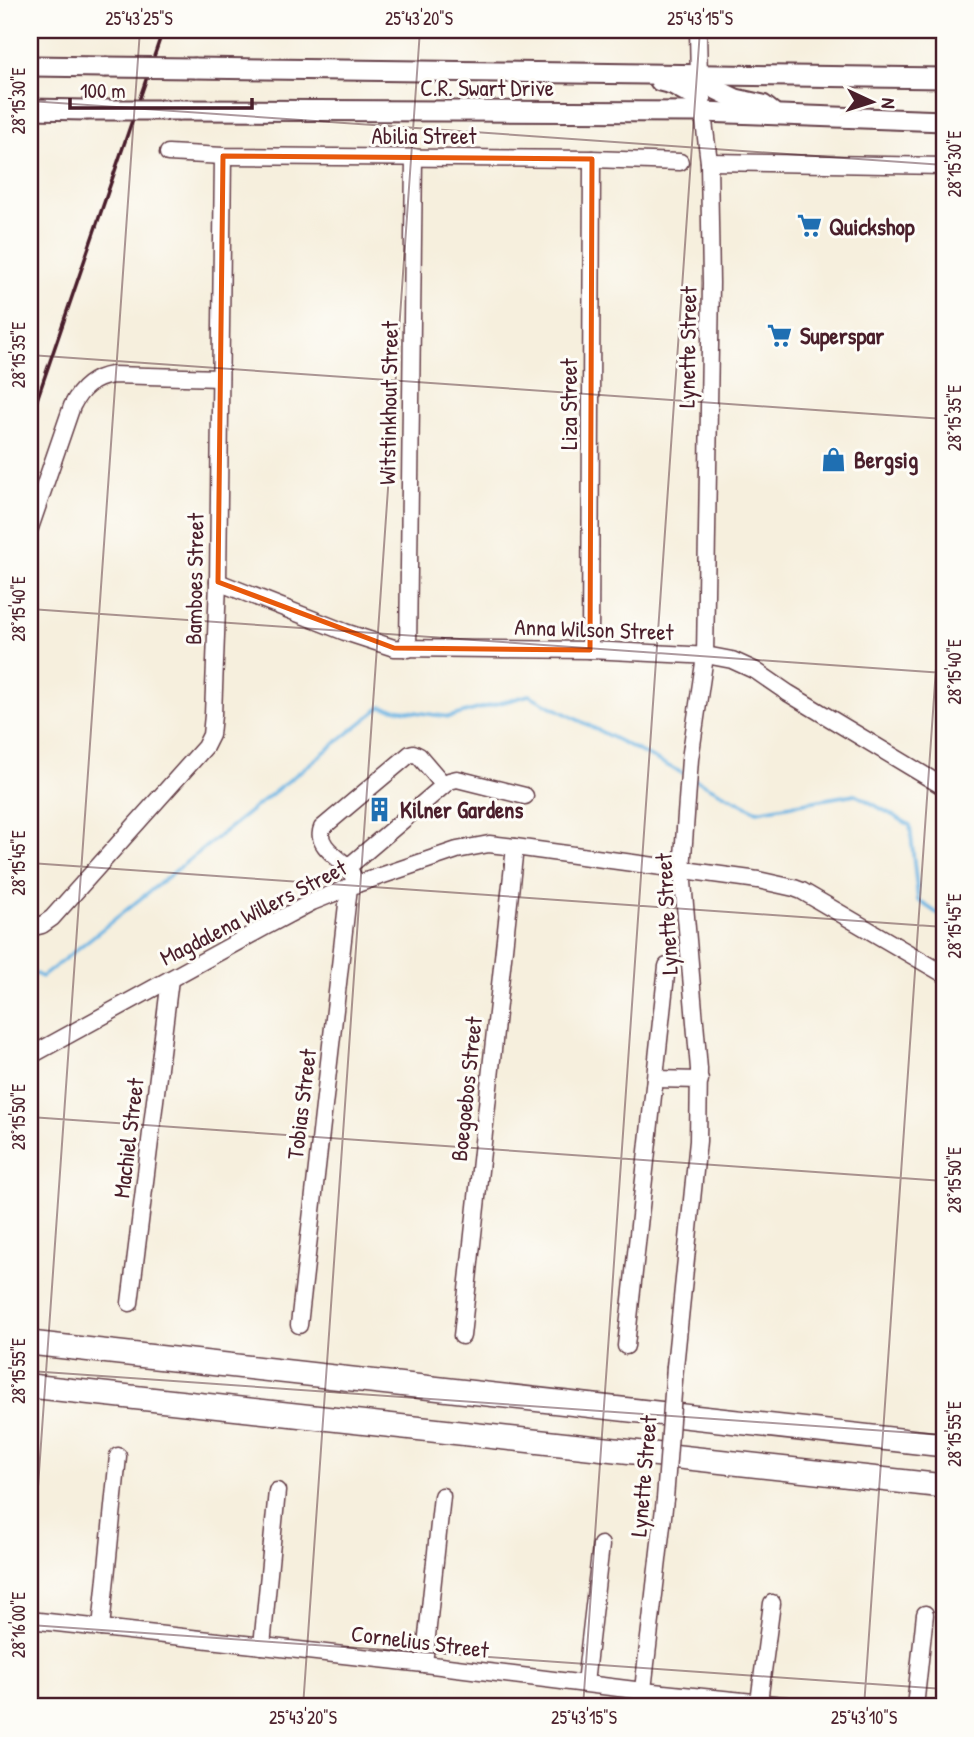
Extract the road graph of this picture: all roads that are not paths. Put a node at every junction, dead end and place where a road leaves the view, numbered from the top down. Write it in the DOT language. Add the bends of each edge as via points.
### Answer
graph roads {
  1 [pos="698,30"];
  2 [pos="30,66"];
  3 [pos="944,78"];
  4 [pos="700,92"];
  5 [pos="30,109"];
  6 [pos="775,116"];
  7 [pos="944,121"];
  8 [pos="168,153"];
  9 [pos="223,156"];
  10 [pos="414,157"];
  11 [pos="592,159"];
  12 [pos="680,162"];
  13 [pos="709,162"];
  14 [pos="944,166"];
  15 [pos="220,378"];
  16 [pos="30,528"];
  17 [pos="218,582"];
  18 [pos="408,649"];
  19 [pos="590,650"];
  20 [pos="705,656"];
  21 [pos="443,784"];
  22 [pos="944,787"];
  23 [pos="525,796"];
  24 [pos="515,847"];
  25 [pos="348,867"];
  26 [pos="682,870"];
  27 [pos="353,885"];
  28 [pos="30,928"];
  29 [pos="667,965"];
  30 [pos="944,974"];
  31 [pos="170,979"];
  32 [pos="30,1056"];
  33 [pos="655,1079"];
  34 [pos="700,1080"];
  35 [pos="130,1303"];
  36 [pos="299,1325"];
  37 [pos="462,1336"];
  38 [pos="30,1343"];
  39 [pos="626,1346"];
  40 [pos="30,1386"];
  41 [pos="944,1445"];
  42 [pos="118,1456"];
  43 [pos="944,1486"];
  44 [pos="277,1491"];
  45 [pos="442,1496"];
  46 [pos="601,1545"];
  47 [pos="772,1602"];
  48 [pos="925,1614"];
  49 [pos="30,1620"];
  50 [pos="101,1628"];
  51 [pos="262,1646"];
  52 [pos="425,1664"];
  53 [pos="585,1683"];
  54 [pos="642,1699"];
  55 [pos="759,1702"];
  56 [pos="804,1707"];
  57 [pos="915,1707"];
  1 -- 4 [label="street, Lynette Street"];
  2 -- 4 [label="main road, C.R. Swart Drive, bridge" via="639,75"];
  3 -- 4 [label="main road, C.R. Swart Drive"];
  4 -- 5 [label="main road, C.R. Swart Drive, bridge" via="179,110"];
  4 -- 6 [label="main road, C.R. Swart Drive"];
  4 -- 6 [label="main road" via="764,105"];
  4 -- 13 [label="street, Lynette Street"];
  6 -- 7 [label="main road, C.R. Swart Drive"];
  8 -- 9 [label="street, Abilia Street"];
  9 -- 10 [label="street, Abilia Street"];
  9 -- 15 [label="street, Bamboes Street"];
  10 -- 11 [label="street, Abilia Street"];
  10 -- 18 [label="street, Witstinkhout Street"];
  11 -- 12 [label="street, Abilia Street"];
  11 -- 19 [label="street, Liza Street"];
  13 -- 14 [label="street"];
  13 -- 20 [label="street, Lynette Street"];
  15 -- 16 [label="street" via="112,375 93,380 72,406"];
  15 -- 17 [label="street, Bamboes Street"];
  17 -- 18 [label="street, Anna Wilson Street" via="367,640"];
  17 -- 28 [label="street, Bamboes Street" via="213,719 207,744 52,918"];
  18 -- 19 [label="street, Anna Wilson Street"];
  19 -- 20 [label="street, Anna Wilson Street"];
  20 -- 22 [label="street, Anna Wilson Street" via="732,660 756,671"];
  20 -- 26 [label="street, Lynette Street"];
  21 -- 23 [label="street" via="457,779"];
  21 -- 25 [label="street"];
  21 -- 25 [label="street" via="419,756 410,754 322,828 322,843"];
  24 -- 26 [label="street, Magdalena Willers Street"];
  24 -- 27 [label="street, Magdalena Willers Street" via="467,847"];
  24 -- 37 [label="street, Boegoebos Street"];
  25 -- 27 [label="street"];
  26 -- 30 [label="street, Magdalena Willers Street" via="793,887"];
  26 -- 34 [label="street, Lynette Street"];
  27 -- 31 [label="street, Magdalena Willers Street" via="312,902"];
  27 -- 36 [label="street, Tobias Street"];
  29 -- 33 [label="street"];
  31 -- 32 [label="street, Magdalena Willers Street"];
  31 -- 35 [label="street, Machiel Street"];
  33 -- 34 [label="street"];
  33 -- 39 [label="street"];
  34 -- 54 [label="street, Lynette Street, bridge" via="665,1499"];
  38 -- 41 [label="highway"];
  40 -- 43 [label="highway"];
  42 -- 50 [label="street"];
  44 -- 51 [label="street"];
  45 -- 52 [label="street"];
  46 -- 53 [label="street"];
  47 -- 55 [label="street"];
  48 -- 57 [label="street"];
  49 -- 50 [label="street, Cornelius Street"];
  50 -- 51 [label="street, Cornelius Street"];
  51 -- 52 [label="street, Cornelius Street"];
  52 -- 53 [label="street, Cornelius Street"];
  53 -- 54 [label="street, Cornelius Street"];
  54 -- 55 [label="street, Cornelius Street"];
  55 -- 56 [label="street, Cornelius Street"];
}
